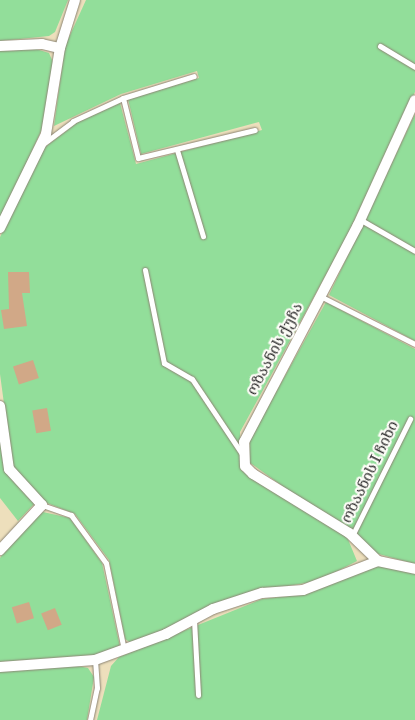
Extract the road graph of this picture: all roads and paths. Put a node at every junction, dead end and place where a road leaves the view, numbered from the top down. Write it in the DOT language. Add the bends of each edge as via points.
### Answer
graph roads {
  1 [pos="75,0"];
  2 [pos="0,46"];
  3 [pos="380,46"];
  4 [pos="60,48"];
  5 [pos="415,67"];
  6 [pos="194,76"];
  7 [pos="123,98"];
  8 [pos="415,100"];
  9 [pos="256,130"];
  10 [pos="41,146"];
  11 [pos="177,150"];
  12 [pos="360,220"];
  13 [pos="0,228"];
  14 [pos="203,236"];
  15 [pos="415,251"];
  16 [pos="145,270"];
  17 [pos="320,296"];
  18 [pos="415,344"];
  19 [pos="0,406"];
  20 [pos="410,419"];
  21 [pos="244,456"];
  22 [pos="42,505"];
  23 [pos="352,536"];
  24 [pos="0,550"];
  25 [pos="378,561"];
  26 [pos="415,569"];
  27 [pos="194,619"];
  28 [pos="124,650"];
  29 [pos="95,660"];
  30 [pos="0,667"];
  31 [pos="198,695"];
  32 [pos="90,720"];
  1 -- 4 [label="street"];
  2 -- 4 [label="street" via="42,44"];
  3 -- 5 [label="lane"];
  4 -- 10 [label="street"];
  6 -- 7 [label="lane"];
  7 -- 10 [label="lane" via="73,122"];
  7 -- 11 [label="lane" via="138,158"];
  8 -- 12 [label="street, ოზაანის ქუჩა"];
  9 -- 11 [label="lane"];
  10 -- 13 [label="street"];
  11 -- 14 [label="lane"];
  12 -- 15 [label="lane"];
  12 -- 17 [label="street, ოზაანის ქუჩა"];
  16 -- 21 [label="lane" via="164,363 192,379"];
  17 -- 18 [label="lane"];
  17 -- 21 [label="street, ოზაანის ქუჩა" via="247,432"];
  19 -- 22 [label="street" via="9,469"];
  20 -- 23 [label="lane, ოზაანის I ჩიხი"];
  21 -- 23 [label="street" via="253,474"];
  22 -- 24 [label="street"];
  22 -- 28 [label="lane" via="71,515 106,563"];
  23 -- 25 [label="street"];
  25 -- 26 [label="street"];
  25 -- 27 [label="street" via="303,590 262,593"];
  27 -- 28 [label="street"];
  27 -- 31 [label="lane"];
  28 -- 29 [label="street"];
  29 -- 30 [label="street"];
  29 -- 32 [label="lane" via="96,706"];
}
